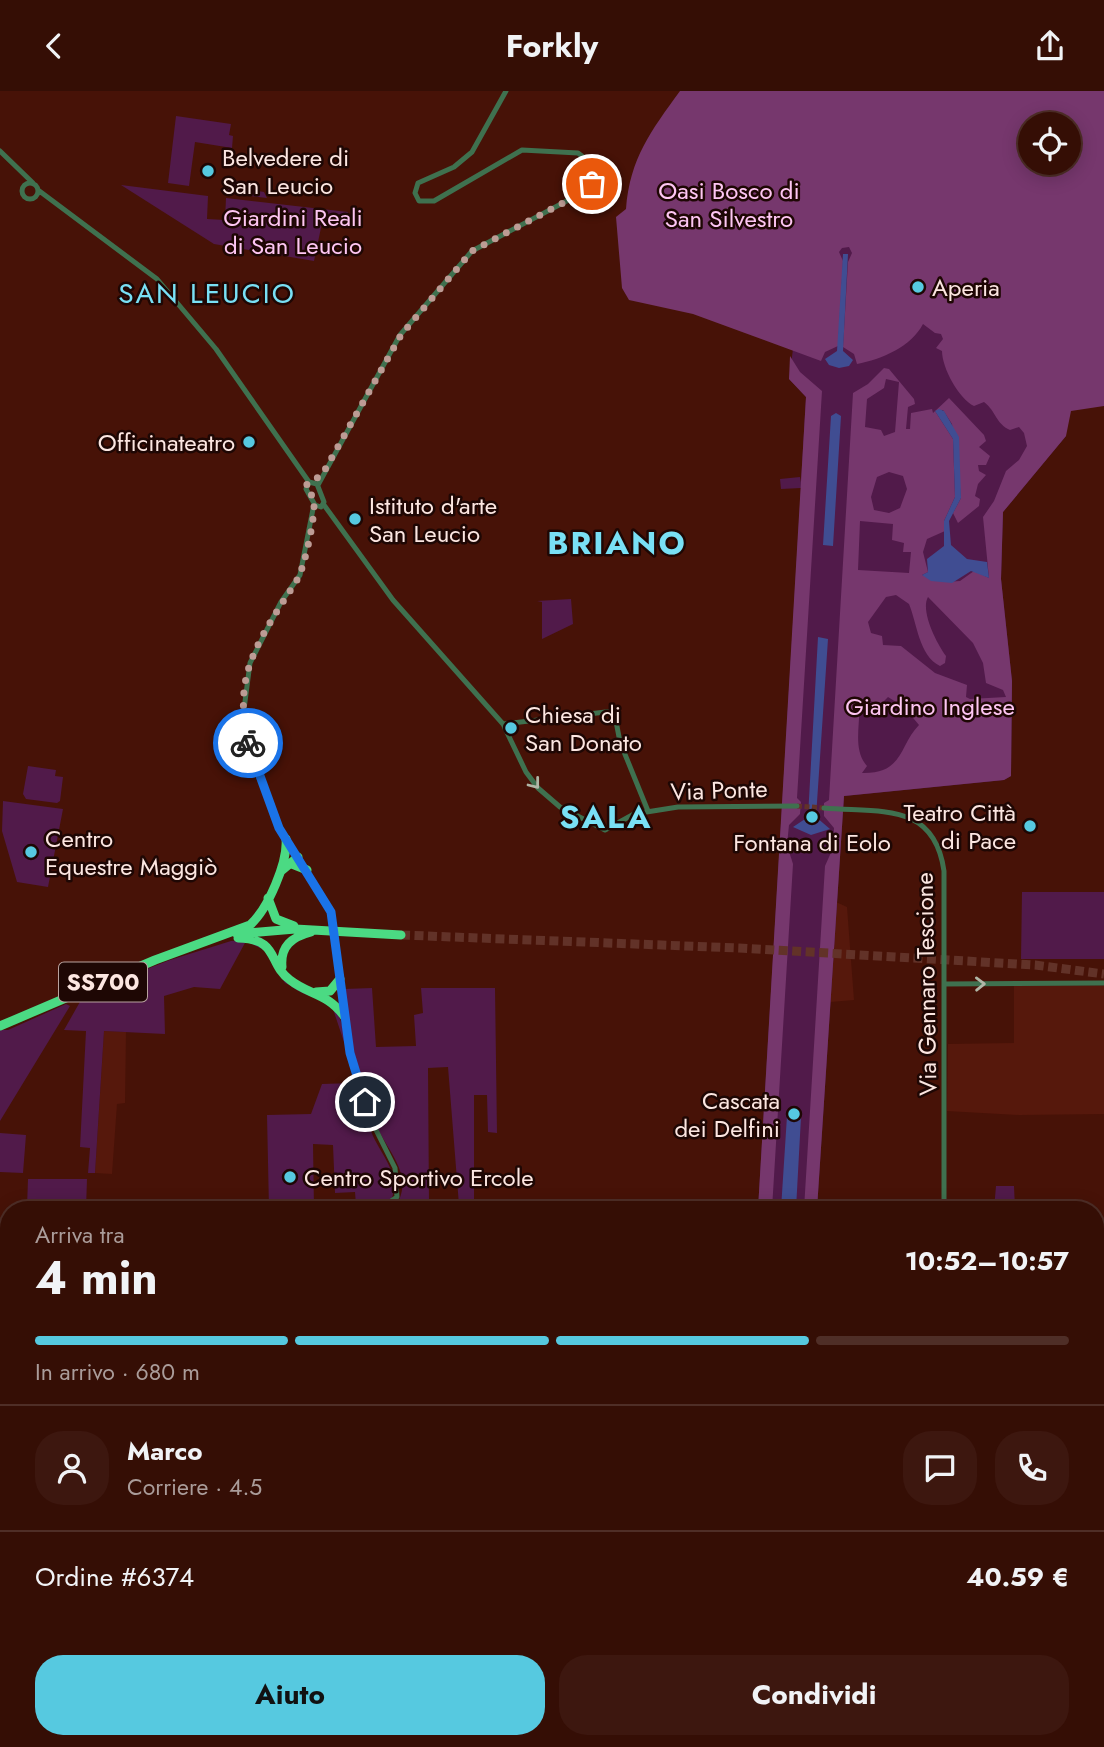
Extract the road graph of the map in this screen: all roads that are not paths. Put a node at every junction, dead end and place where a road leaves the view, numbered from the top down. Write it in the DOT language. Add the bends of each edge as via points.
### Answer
graph roads {
  1 [pos="506,91"];
  2 [pos="0,151"];
  3 [pos="19,171"];
  4 [pos="34,184"];
  5 [pos="23,187"];
  6 [pos="37,193"];
  7 [pos="313,483"];
  8 [pos="319,505"];
  9 [pos="503,724"];
  10 [pos="797,806"];
  11 [pos="824,808"];
  12 [pos="648,811"];
  13 [pos="286,839"];
  14 [pos="292,860"];
  15 [pos="307,870"];
  16 [pos="268,897"];
  17 [pos="320,930"];
  18 [pos="401,935"];
  19 [pos="208,941"];
  20 [pos="282,969"];
  21 [pos="340,979"];
  22 [pos="1104,983"];
  23 [pos="945,984"];
  24 [pos="329,995"];
  25 [pos="341,995"];
  26 [pos="344,1016"];
  27 [pos="0,1026"];
  28 [pos="395,1201"];
  29 [pos="944,1201"];
  1 -- 7 [label="street" via="472,152 454,167 418,183 415,193 419,201 434,201 522,150 583,155 595,166 595,179 578,195 472,251 401,335 322,475"];
  2 -- 3 [label="street"];
  3 -- 4 [label="street"];
  3 -- 5 [label="street"];
  4 -- 5 [label="street"];
  4 -- 6 [label="street"];
  5 -- 6 [label="street" via="26,197"];
  6 -- 7 [label="street" via="140,263 205,336"];
  7 -- 8 [label="street"];
  7 -- 8 [label="street" via="306,489"];
  8 -- 9 [label="street" via="393,600"];
  8 -- 13 [label="street" via="300,575 250,663 243,708 252,760"];
  9 -- 12 [label="street, Via Ponte, one-way" via="526,772 547,798 605,830"];
  9 -- 12 [label="street" via="614,711 620,742"];
  10 -- 12 [label="street, Via Ponte" via="703,804"];
  11 -- 23 [label="street, Via Gennaro Tescione" via="897,813 924,826 938,844 944,871"];
  13 -- 14 [label="highway"];
  14 -- 15 [label="highway"];
  14 -- 16 [label="highway, SS700"];
  15 -- 21 [label="street, bridge" via="327,903"];
  16 -- 17 [label="highway, SS700" via="276,919"];
  16 -- 19 [label="highway, SS700" via="250,925"];
  17 -- 18 [label="highway, SS700"];
  17 -- 19 [label="highway, SS700" via="259,931"];
  17 -- 20 [label="highway, SS700" via="288,943"];
  19 -- 20 [label="highway, SS700" via="241,938 260,943"];
  19 -- 27 [label="highway, SS700"];
  20 -- 24 [label="highway, SS700" via="291,981"];
  21 -- 24 [label="highway"];
  21 -- 25 [label="street"];
  23 -- 22 [label="street, one-way"];
  23 -- 29 [label="street, Via Gennaro Tescione"];
  24 -- 25 [label="highway"];
  24 -- 26 [label="highway, SS700"];
  25 -- 26 [label="street"];
  26 -- 28 [label="street" via="358,1081 395,1168"];
}
